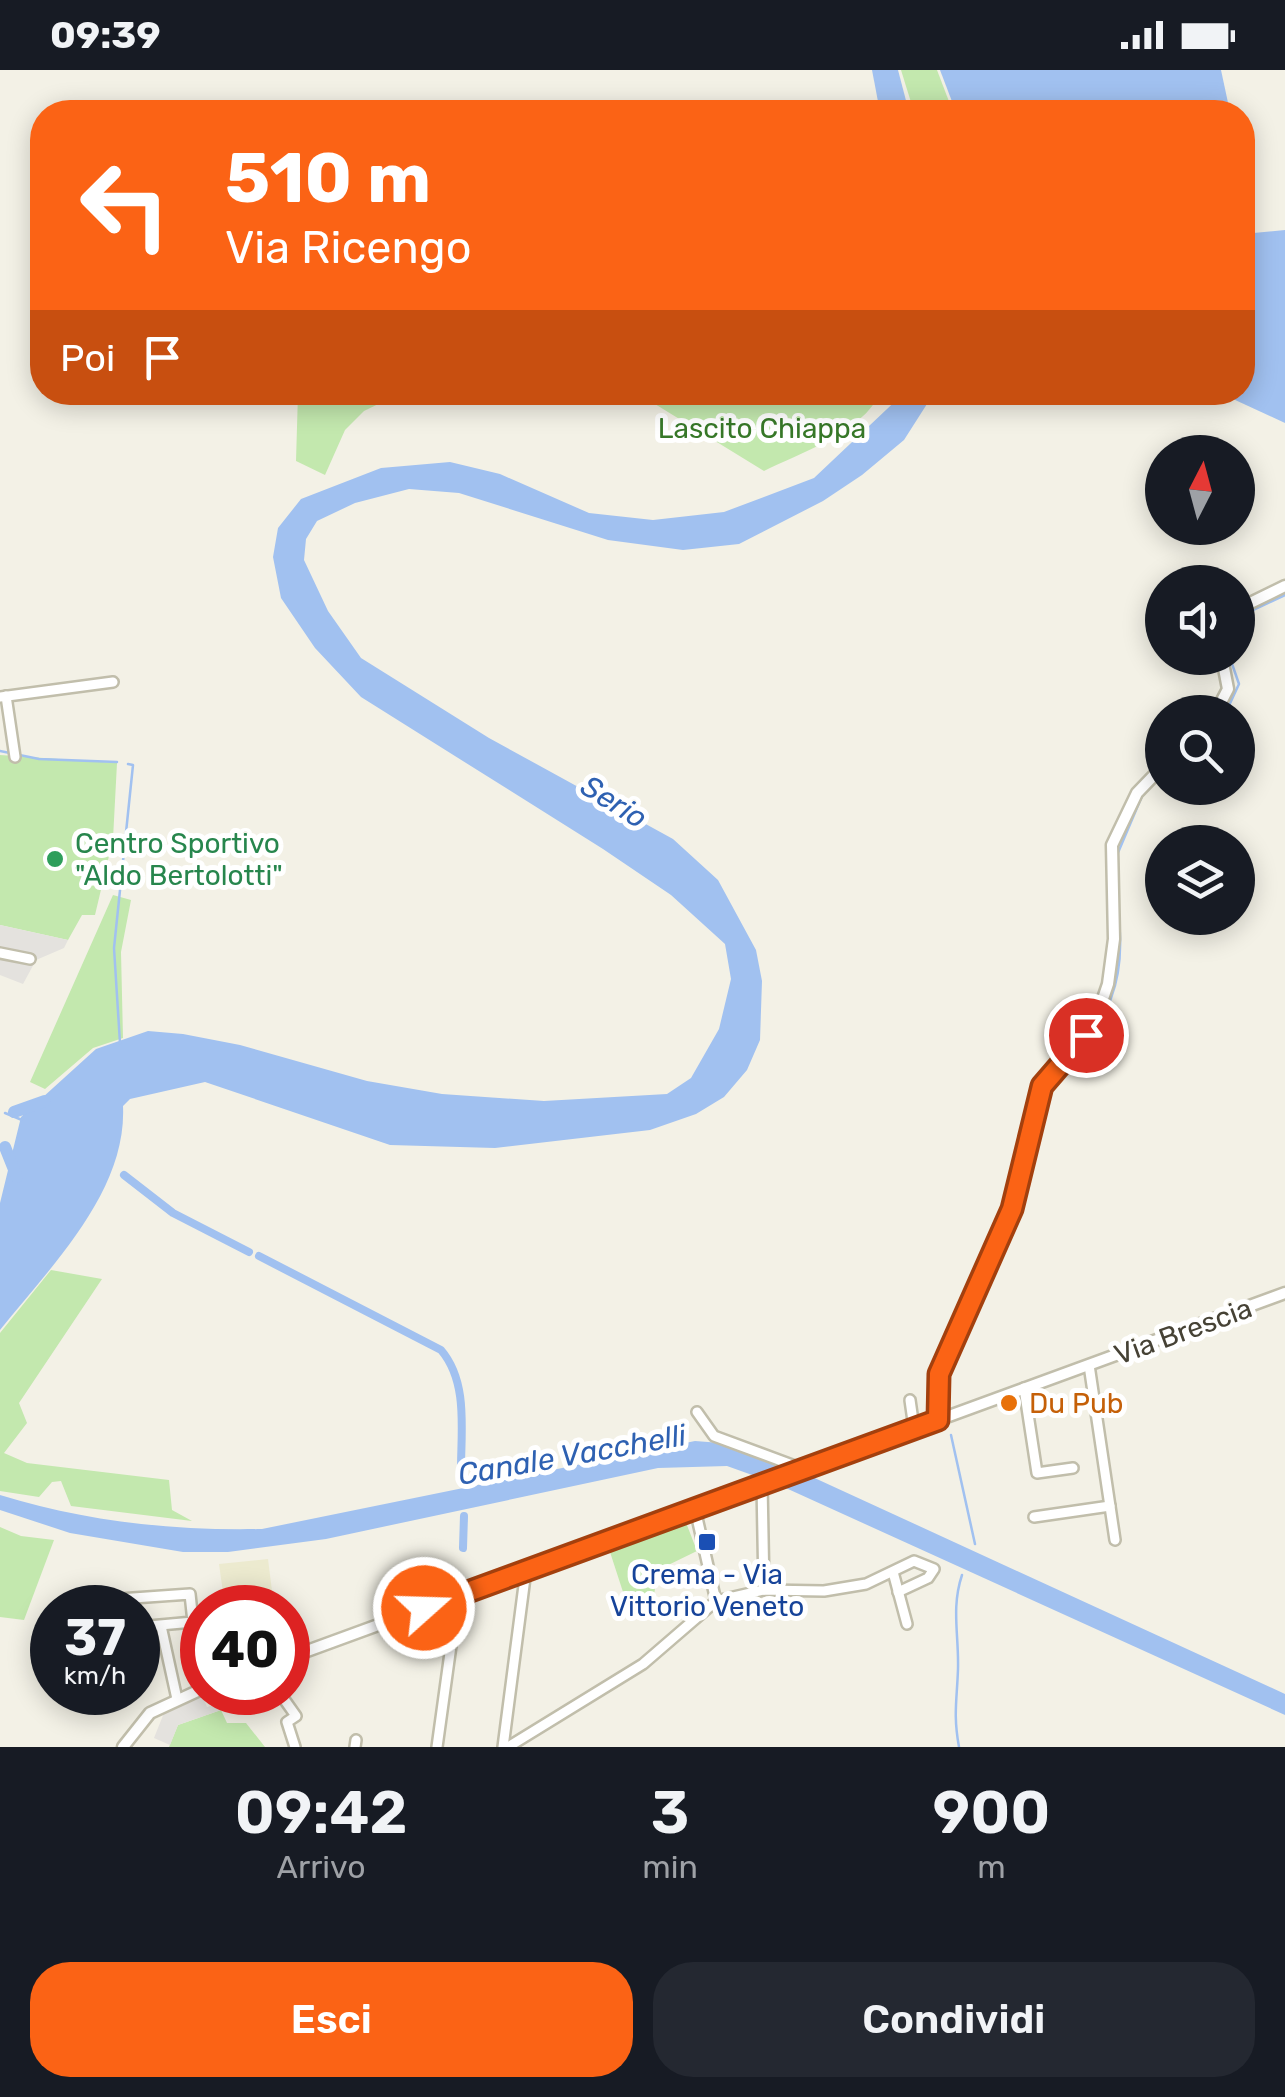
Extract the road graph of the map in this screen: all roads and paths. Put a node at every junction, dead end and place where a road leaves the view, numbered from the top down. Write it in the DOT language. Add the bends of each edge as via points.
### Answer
graph roads {
  1 [pos="1285,586"];
  2 [pos="1255,600"];
  3 [pos="114,682"];
  4 [pos="3,697"];
  5 [pos="14,754"];
  6 [pos="1145,785"];
  7 [pos="0,953"];
  8 [pos="30,960"];
  9 [pos="1285,1293"];
  10 [pos="1089,1365"];
  11 [pos="1024,1388"];
  12 [pos="910,1400"];
  13 [pos="697,1412"];
  14 [pos="938,1420"];
  15 [pos="914,1428"];
  16 [pos="1072,1468"];
  17 [pos="801,1470"];
  18 [pos="765,1483"];
  19 [pos="1110,1506"];
  20 [pos="695,1509"];
  21 [pos="1034,1517"];
  22 [pos="1115,1540"];
  23 [pos="526,1570"];
  24 [pos="893,1572"];
  25 [pos="764,1590"];
  26 [pos="898,1592"];
  27 [pos="160,1596"];
  28 [pos="458,1596"];
  29 [pos="716,1602"];
  30 [pos="907,1624"];
  31 [pos="161,1626"];
  32 [pos="310,1650"];
  33 [pos="180,1697"];
  34 [pos="177,1698"];
  35 [pos="295,1715"];
  36 [pos="125,1744"];
  37 [pos="139,1747"];
  38 [pos="296,1747"];
  39 [pos="437,1747"];
  40 [pos="505,1747"];
  1 -- 2 [label="street"];
  3 -- 4 [label="street"];
  4 -- 5 [label="street"];
  6 -- 14 [label="street" via="1112,845 1108,984 1094,1025 1042,1086 1012,1209 939,1374"];
  7 -- 8 [label="street"];
  9 -- 10 [label="street, Via Brescia"];
  10 -- 11 [label="street, Via Brescia"];
  10 -- 19 [label="street"];
  11 -- 14 [label="street, Via Brescia"];
  11 -- 16 [label="street" via="1037,1473"];
  12 -- 15 [label="street"];
  13 -- 17 [label="street" via="714,1436"];
  14 -- 15 [label="street, Via Brescia"];
  15 -- 17 [label="street, Via Brescia"];
  17 -- 18 [label="street, Via Brescia"];
  18 -- 20 [label="street, Via Brescia"];
  18 -- 25 [label="street"];
  19 -- 21 [label="street"];
  19 -- 22 [label="street"];
  20 -- 23 [label="street, Via Brescia"];
  20 -- 29 [label="street"];
  23 -- 28 [label="street, Via Brescia"];
  23 -- 40 [label="street"];
  24 -- 25 [label="street" via="824,1591"];
  24 -- 26 [label="street"];
  24 -- 26 [label="street" via="914,1561 934,1569"];
  25 -- 29 [label="street"];
  26 -- 30 [label="street"];
  27 -- 31 [label="street" via="190,1594 193,1622"];
  28 -- 32 [label="street, Via Brescia"];
  28 -- 39 [label="street"];
  29 -- 40 [label="street" via="643,1664"];
  31 -- 34 [label="street"];
  33 -- 34 [label="street"];
  34 -- 36 [label="street" via="150,1712"];
  35 -- 38 [label="street" via="287,1722"];
  36 -- 37 [label="street"];
}
